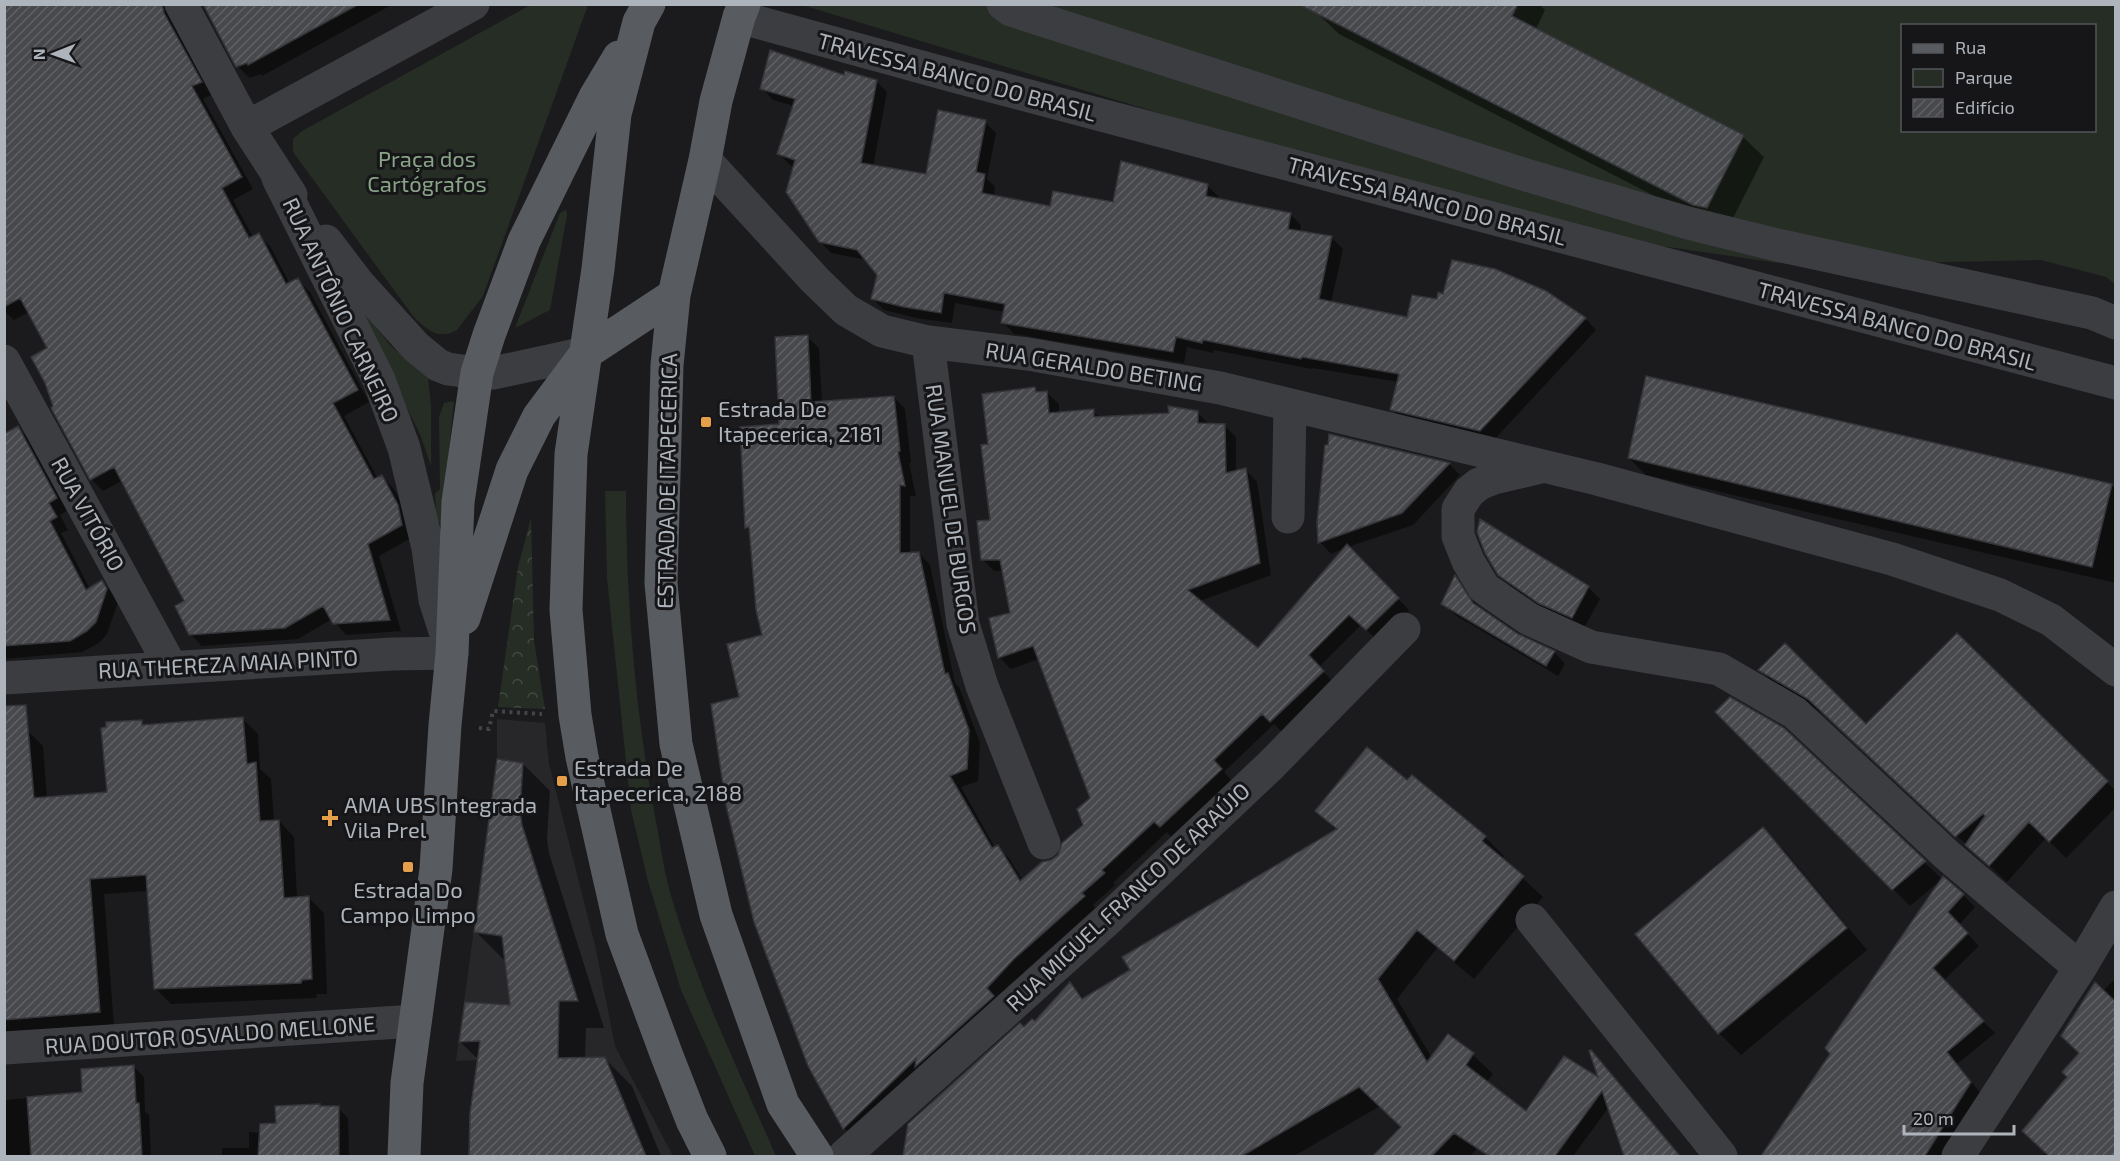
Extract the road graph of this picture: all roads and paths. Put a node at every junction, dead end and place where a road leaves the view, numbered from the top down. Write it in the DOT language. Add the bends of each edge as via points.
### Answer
graph roads {
  1 [pos="181,4"];
  2 [pos="473,4"];
  3 [pos="1003,4"];
  4 [pos="742,11"];
  5 [pos="644,13"];
  6 [pos="247,128"];
  7 [pos="705,160"];
  8 [pos="278,178"];
  9 [pos="674,295"];
  10 [pos="2115,323"];
  11 [pos="928,342"];
  12 [pos="586,353"];
  13 [pos="4,361"];
  14 [pos="477,373"];
  15 [pos="2115,383"];
  16 [pos="1290,405"];
  17 [pos="1545,466"];
  18 [pos="1288,517"];
  19 [pos="1404,629"];
  20 [pos="452,653"];
  21 [pos="171,667"];
  22 [pos="2115,670"];
  23 [pos="4,678"];
  24 [pos="493,711"];
  25 [pos="550,715"];
  26 [pos="1044,843"];
  27 [pos="2115,907"];
  28 [pos="1532,920"];
  29 [pos="2080,968"];
  30 [pos="415,1021"];
  31 [pos="4,1048"];
  32 [pos="404,1156"];
  33 [pos="710,1156"];
  34 [pos="817,1156"];
  35 [pos="844,1156"];
  36 [pos="1722,1156"];
  37 [pos="1958,1156"];
  1 -- 6 [label="street, RUA ANTÔNIO CARNEIRO"];
  2 -- 6 [label="street"];
  3 -- 10 [label="street" via="1011,10 1526,175 1688,223 2092,313"];
  4 -- 7 [label="main road, ESTRADA DE ITAPECERICA" via="716,101"];
  4 -- 15 [label="street, TRAVESSA BANCO DO BRASIL" via="988,85"];
  5 -- 12 [label="main road" via="615,114"];
  5 -- 14 [label="main road" via="595,97 524,242"];
  6 -- 8 [label="street, RUA ANTÔNIO CARNEIRO"];
  7 -- 9 [label="main road, ESTRADA DE ITAPECERICA"];
  7 -- 11 [label="street, RUA GERALDO BETING" via="846,310 882,331"];
  8 -- 14 [label="street, RUA ANTÔNIO CARNEIRO" via="358,283 416,346 438,365"];
  8 -- 20 [label="street, RUA ANTÔNIO CARNEIRO" via="379,380 404,448 428,548 435,600"];
  9 -- 12 [label="main road"];
  9 -- 34 [label="main road, ESTRADA DE ITAPECERICA" via="667,365 661,583 676,744 719,926 783,1104"];
  11 -- 16 [label="street, RUA GERALDO BETING" via="1028,354 1220,388"];
  11 -- 26 [label="street, RUA MANUEL DE BURGOS" via="963,624 982,686"];
  12 -- 14 [label="street, RUA ANTÔNIO CARNEIRO" via="521,368"];
  12 -- 20 [label="main road" via="538,416 512,470"];
  12 -- 33 [label="main road" via="570,466 566,609 575,715 622,934 667,1056"];
  13 -- 21 [label="street, RUA VITÓRIO"];
  14 -- 20 [label="main road" via="458,502"];
  16 -- 17 [label="street, RUA GERALDO BETING"];
  16 -- 18 [label="street"];
  17 -- 22 [label="street, RUA GERALDO BETING" via="1892,559 2000,594 2051,620"];
  17 -- 29 [label="street" via="1479,484 1458,509 1458,536 1484,588 1529,619 1591,647 1719,669 1795,713 1947,855"];
  19 -- 35 [label="street, RUA MIGUEL FRANCO DE ARAÚJO" via="1271,765 1105,922"];
  20 -- 21 [label="street, RUA THEREZA MAIA PINTO"];
  20 -- 30 [label="main road" via="436,869"];
  21 -- 23 [label="street, RUA THEREZA MAIA PINTO"];
  24 -- 25 [label="path"];
  27 -- 29 [label="street"];
  28 -- 36 [label="street"];
  29 -- 37 [label="street"];
  30 -- 31 [label="street, RUA DOUTOR OSVALDO MELLONE"];
  30 -- 32 [label="main road"];
}
